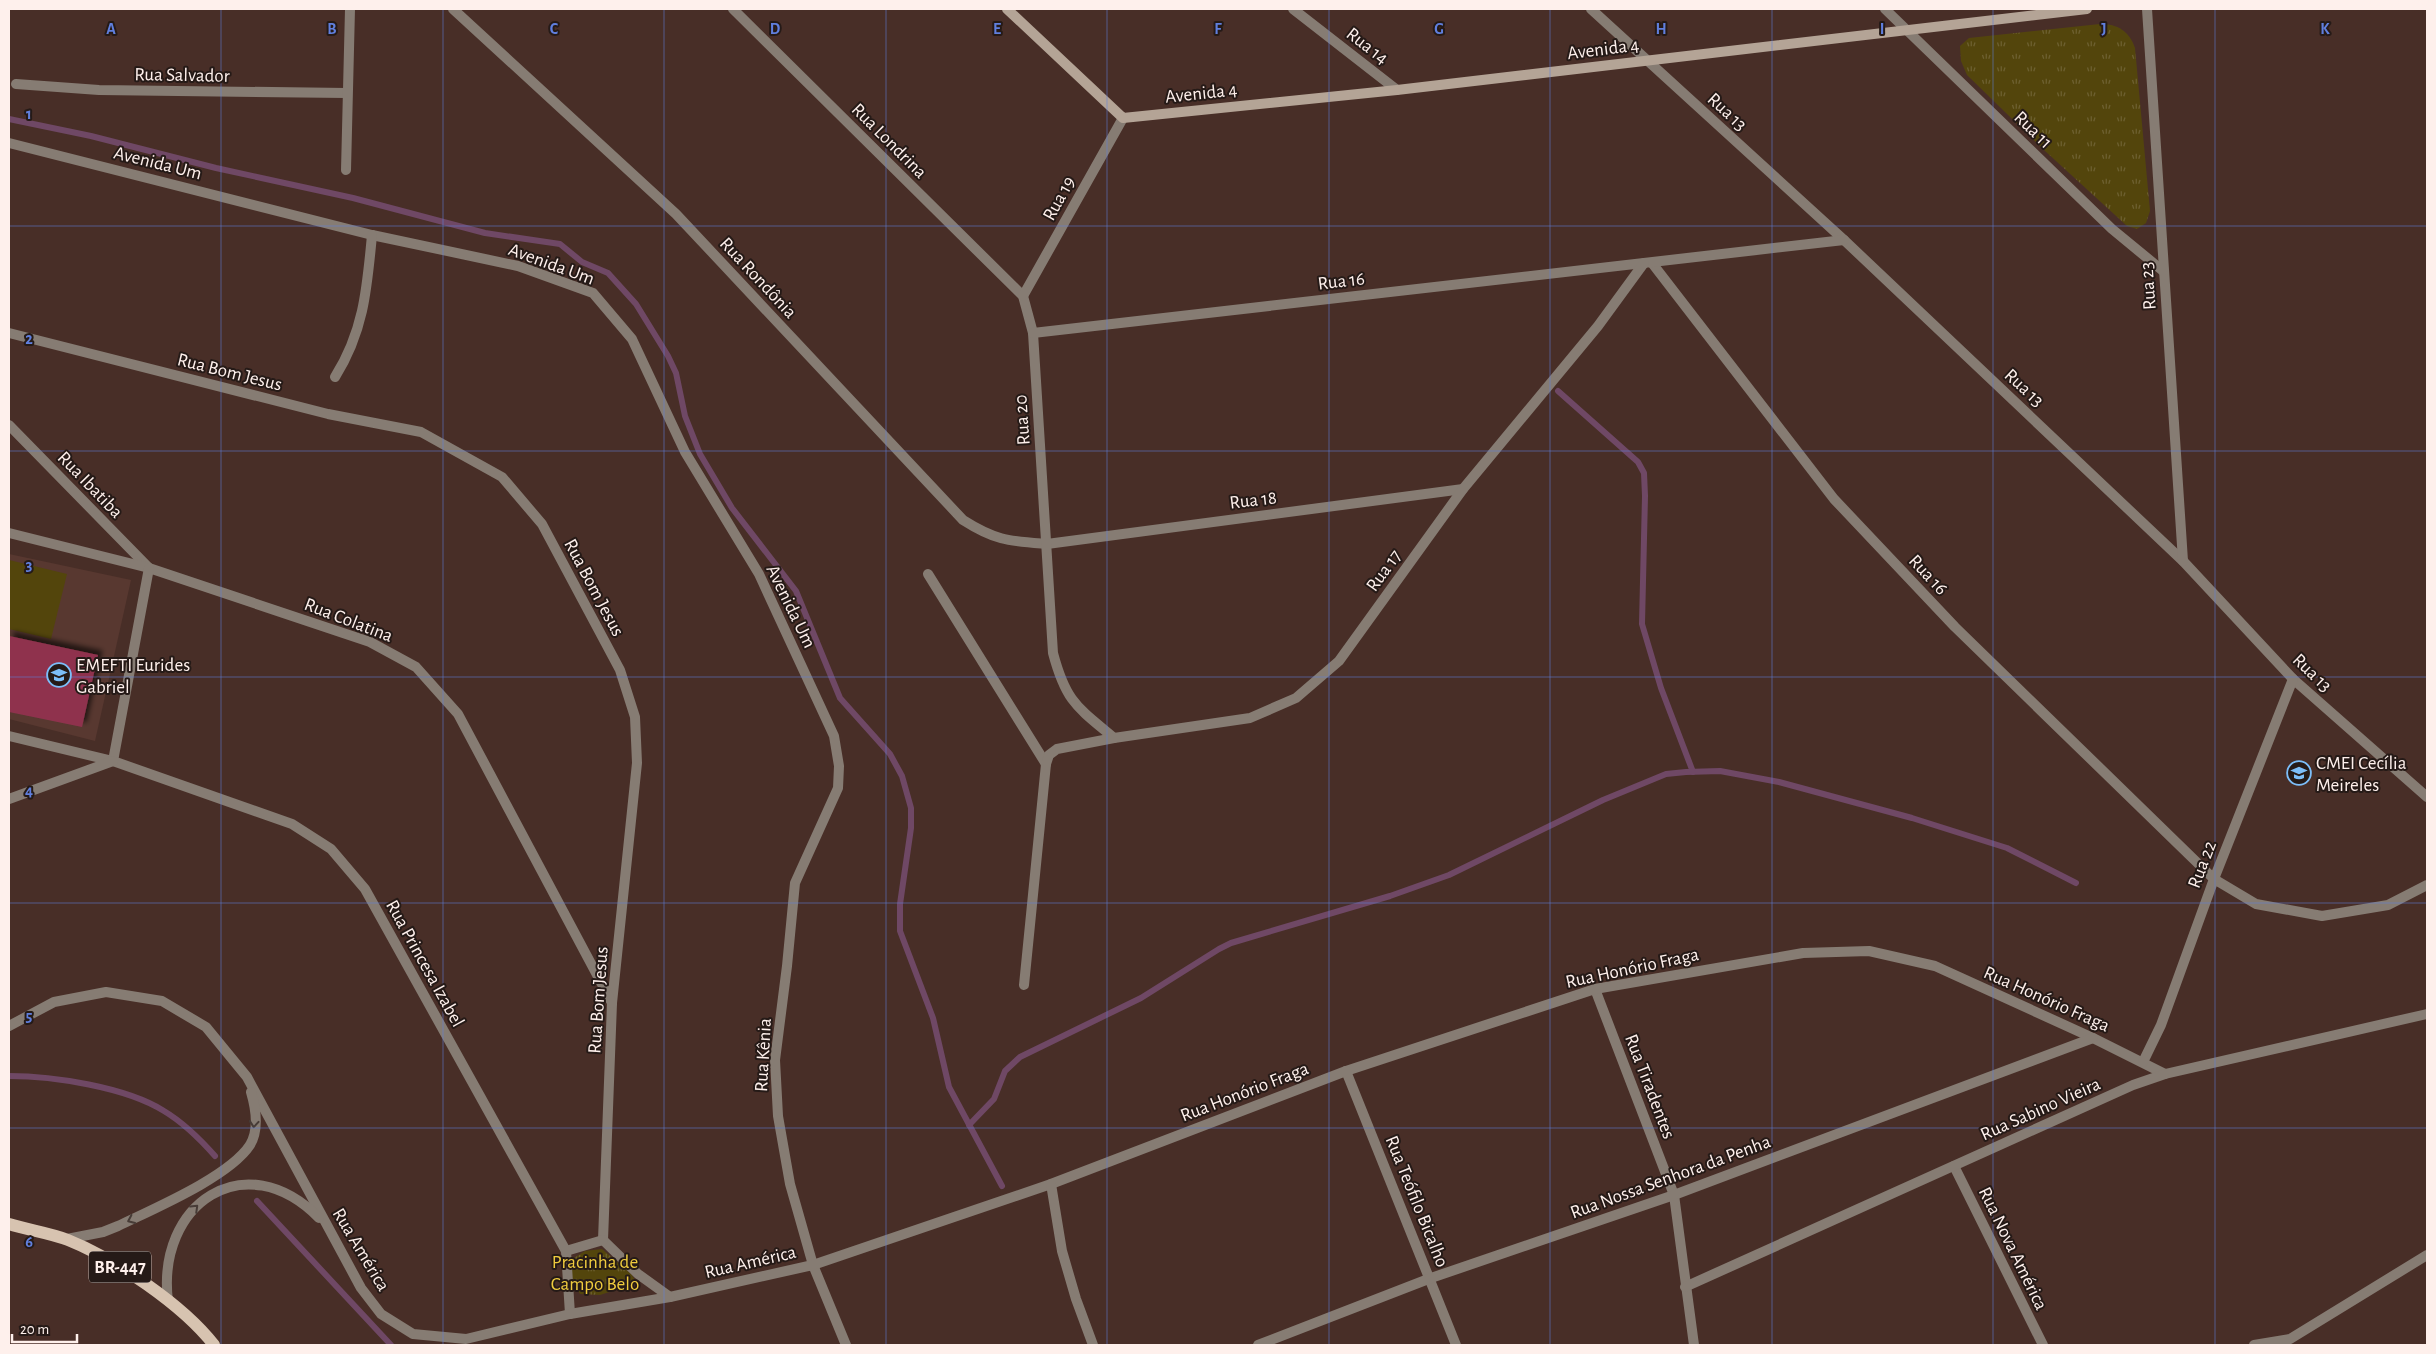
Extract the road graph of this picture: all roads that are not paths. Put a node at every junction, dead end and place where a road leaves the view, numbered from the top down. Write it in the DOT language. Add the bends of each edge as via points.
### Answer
graph roads {
  1 [pos="350,9"];
  2 [pos="453,9"];
  3 [pos="733,9"];
  4 [pos="1008,9"];
  5 [pos="1293,9"];
  6 [pos="1592,9"];
  7 [pos="1885,9"];
  8 [pos="2087,9"];
  9 [pos="2147,9"];
  10 [pos="1906,29"];
  11 [pos="1647,60"];
  12 [pos="16,84"];
  13 [pos="1397,90"];
  14 [pos="347,93"];
  15 [pos="1123,118"];
  16 [pos="9,142"];
  17 [pos="346,170"];
  18 [pos="372,236"];
  19 [pos="1844,240"];
  20 [pos="1648,263"];
  21 [pos="2163,272"];
  22 [pos="1023,296"];
  23 [pos="9,333"];
  24 [pos="1034,333"];
  25 [pos="335,377"];
  26 [pos="9,425"];
  27 [pos="1463,489"];
  28 [pos="9,533"];
  29 [pos="1047,544"];
  30 [pos="2184,561"];
  31 [pos="149,568"];
  32 [pos="928,574"];
  33 [pos="2293,679"];
  34 [pos="9,736"];
  35 [pos="1114,738"];
  36 [pos="113,761"];
  37 [pos="1046,764"];
  38 [pos="839,766"];
  39 [pos="2427,797"];
  40 [pos="9,799"];
  41 [pos="2214,879"];
  42 [pos="2427,885"];
  43 [pos="1024,985"];
  44 [pos="1595,989"];
  45 [pos="612,1003"];
  46 [pos="2427,1014"];
  47 [pos="9,1026"];
  48 [pos="2093,1038"];
  49 [pos="2143,1062"];
  50 [pos="1346,1071"];
  51 [pos="2165,1074"];
  52 [pos="246,1077"];
  53 [pos="1954,1166"];
  54 [pos="1051,1184"];
  55 [pos="1023,1193"];
  56 [pos="1674,1195"];
  57 [pos="9,1224"];
  58 [pos="327,1226"];
  59 [pos="67,1240"];
  60 [pos="603,1240"];
  61 [pos="566,1251"];
  62 [pos="2427,1255"];
  63 [pos="813,1265"];
  64 [pos="1431,1278"];
  65 [pos="1685,1287"];
  66 [pos="670,1298"];
  67 [pos="168,1301"];
  68 [pos="570,1314"];
  69 [pos="2294,1342"];
  70 [pos="213,1344"];
  71 [pos="846,1345"];
  72 [pos="1093,1345"];
  73 [pos="1258,1345"];
  74 [pos="1456,1345"];
  75 [pos="1694,1345"];
  76 [pos="2043,1345"];
  77 [pos="2254,1345"];
  1 -- 14 [label="street"];
  2 -- 29 [label="street, Rua Rondônia" via="676,214 963,520 986,534 1010,541"];
  3 -- 22 [label="street, Rua Londrina"];
  4 -- 15 [label="street"];
  5 -- 13 [label="street, Rua 14"];
  6 -- 11 [label="street, Rua 13"];
  7 -- 10 [label="street, Rua 11"];
  8 -- 10 [label="street, Avenida 4"];
  9 -- 21 [label="street, Rua 23"];
  10 -- 11 [label="street, Avenida 4"];
  10 -- 21 [label="street, Rua 11" via="2112,229"];
  11 -- 13 [label="street, Avenida 4"];
  11 -- 19 [label="street, Rua 13"];
  12 -- 14 [label="street, Rua Salvador" via="99,90"];
  13 -- 15 [label="street, Avenida 4"];
  14 -- 17 [label="street"];
  15 -- 22 [label="street, Rua 19"];
  16 -- 18 [label="street, Avenida Um"];
  18 -- 25 [label="street" via="365,304 352,344"];
  18 -- 38 [label="street, Avenida Um" via="518,266 593,294 632,339 685,452 759,574 834,736"];
  19 -- 20 [label="street, Rua 16"];
  19 -- 30 [label="street, Rua 13"];
  20 -- 24 [label="street, Rua 16"];
  20 -- 27 [label="street, Rua 17"];
  20 -- 41 [label="street, Rua 16" via="1834,499 1955,627"];
  21 -- 30 [label="street, Rua 23"];
  22 -- 24 [label="street, Rua 20"];
  23 -- 45 [label="street, Rua Bom Jesus" via="328,414 421,432 502,477 542,524 620,670 635,717 637,763"];
  24 -- 29 [label="street, Rua 20"];
  26 -- 31 [label="street, Rua Ibatiba"];
  27 -- 29 [label="street, Rua 18"];
  27 -- 35 [label="street, Rua 17" via="1339,661 1296,698 1250,718"];
  28 -- 31 [label="street, Rua Colatina"];
  29 -- 35 [label="street, Rua 20" via="1054,653 1061,682 1073,703"];
  30 -- 33 [label="street, Rua 13"];
  31 -- 36 [label="street"];
  31 -- 45 [label="street, Rua Colatina" via="370,642 416,667 458,714"];
  32 -- 37 [label="street"];
  33 -- 39 [label="street, Rua 13"];
  33 -- 41 [label="street, Rua 22"];
  34 -- 36 [label="street, Rua Princesa Izabel"];
  35 -- 37 [label="street, Rua 17" via="1057,749 1049,755"];
  36 -- 40 [label="street"];
  36 -- 61 [label="street, Rua Princesa Izabel" via="292,824 331,849 365,889"];
  37 -- 43 [label="street"];
  38 -- 63 [label="street, Rua Kênia" via="838,788 795,883 775,1060 779,1126 790,1184"];
  41 -- 42 [label="street, Rua 16" via="2256,904 2322,916 2388,905"];
  41 -- 49 [label="street, Rua 22" via="2161,1025"];
  44 -- 48 [label="street, Rua Honório Fraga" via="1803,952 1869,951 1934,966"];
  44 -- 50 [label="street, Rua Honório Fraga"];
  44 -- 56 [label="street, Rua Tiradentes"];
  45 -- 60 [label="street, Rua Bom Jesus"];
  46 -- 51 [label="street, Rua Sabino Vieira"];
  47 -- 52 [label="street, Rua América" via="54,1002 106,992 162,1001 206,1027"];
  48 -- 49 [label="street, Rua Honório Fraga"];
  48 -- 56 [label="street, Rua Nossa Senhora da Penha"];
  49 -- 51 [label="street, Rua Honório Fraga"];
  50 -- 54 [label="street, Rua Honório Fraga"];
  50 -- 64 [label="street, Rua Teófilo Bicalho"];
  51 -- 53 [label="street, Rua Sabino Vieira" via="2133,1085"];
  52 -- 58 [label="street, Rua América"];
  52 -- 59 [label="street, one-way" via="256,1125 250,1145 234,1161 210,1179 126,1222 103,1232"];
  53 -- 65 [label="street, Rua Sabino Vieira"];
  53 -- 76 [label="street, Rua Nova América"];
  54 -- 55 [label="street, Rua Honório Fraga"];
  54 -- 72 [label="street" via="1062,1251"];
  55 -- 63 [label="street, Rua América"];
  56 -- 64 [label="street, Rua Nossa Senhora da Penha"];
  56 -- 65 [label="street, Rua Tiradentes"];
  57 -- 59 [label="main road, BR-447"];
  67 -- 58 [label="street, one-way" via="166,1270 174,1239 187,1215 214,1192 256,1185 280,1190 306,1205"];
  58 -- 68 [label="street, Rua América" via="371,1301 382,1314 413,1334 466,1338"];
  59 -- 67 [label="main road, BR-447" via="124,1269"];
  60 -- 61 [label="street"];
  60 -- 66 [label="street" via="638,1274"];
  61 -- 68 [label="street, Rua Princesa Izabel"];
  62 -- 69 [label="street"];
  63 -- 66 [label="street, Rua América"];
  63 -- 71 [label="street, Rua Kênia"];
  64 -- 73 [label="street, Rua Nossa Senhora da Penha"];
  64 -- 74 [label="street, Rua Teófilo Bicalho"];
  65 -- 75 [label="street, Rua Tiradentes"];
  66 -- 68 [label="street, Rua América"];
  67 -- 70 [label="main road, BR-447"];
  69 -- 77 [label="street"];
}
